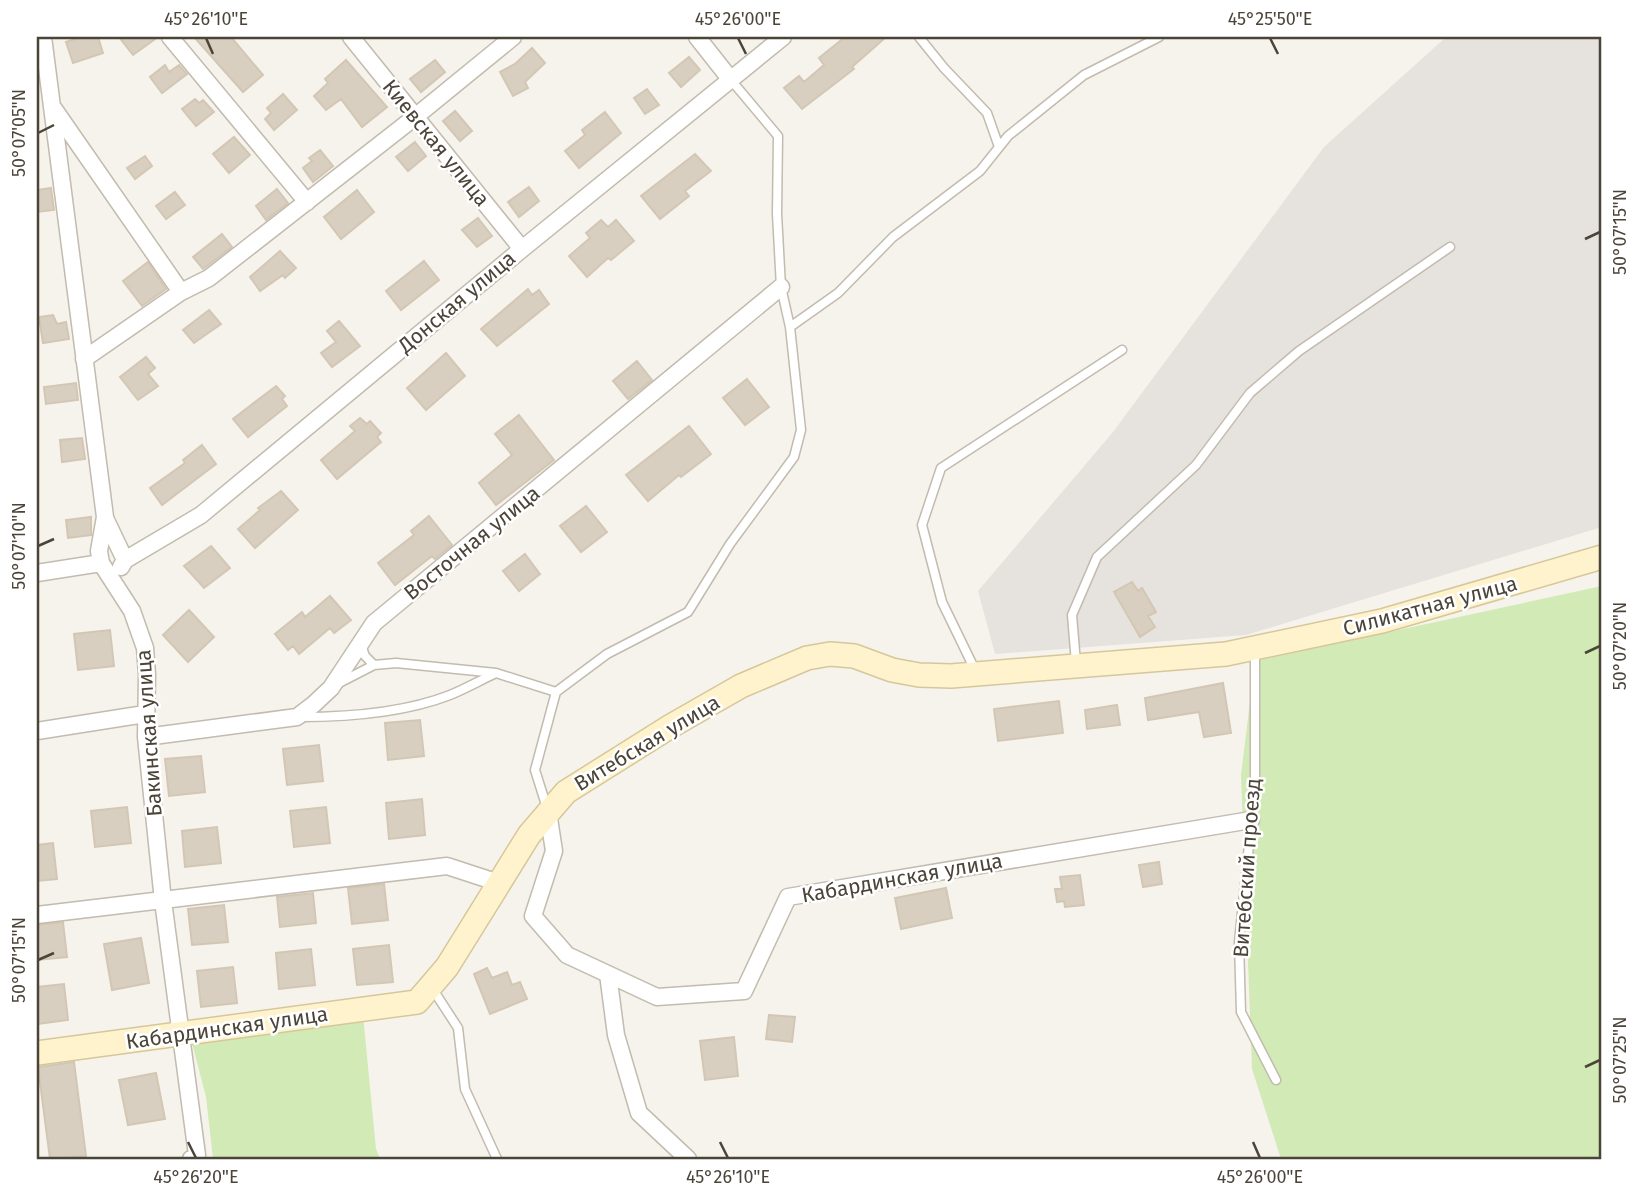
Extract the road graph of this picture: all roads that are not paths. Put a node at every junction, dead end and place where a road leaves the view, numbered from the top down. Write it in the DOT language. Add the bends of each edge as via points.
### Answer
graph roads {
  1 [pos="43,37"];
  2 [pos="170,37"];
  3 [pos="351,37"];
  4 [pos="513,37"];
  5 [pos="697,37"];
  6 [pos="783,37"];
  7 [pos="919,37"];
  8 [pos="1159,37"];
  9 [pos="731,79"];
  10 [pos="52,107"];
  11 [pos="415,117"];
  12 [pos="999,147"];
  13 [pos="307,202"];
  14 [pos="1450,247"];
  15 [pos="522,249"];
  16 [pos="782,288"];
  17 [pos="181,292"];
  18 [pos="790,327"];
  19 [pos="1122,350"];
  20 [pos="84,359"];
  21 [pos="105,517"];
  22 [pos="1602,557"];
  23 [pos="125,560"];
  24 [pos="101,563"];
  25 [pos="37,573"];
  26 [pos="112,580"];
  27 [pos="359,642"];
  28 [pos="1255,648"];
  29 [pos="374,665"];
  30 [pos="1076,666"];
  31 [pos="496,673"];
  32 [pos="977,674"];
  33 [pos="331,688"];
  34 [pos="556,692"];
  35 [pos="145,714"];
  36 [pos="297,717"];
  37 [pos="37,731"];
  38 [pos="146,737"];
  39 [pos="548,812"];
  40 [pos="1251,820"];
  41 [pos="499,883"];
  42 [pos="163,901"];
  43 [pos="37,915"];
  44 [pos="608,974"];
  45 [pos="424,994"];
  46 [pos="181,1035"];
  47 [pos="37,1053"];
  48 [pos="1276,1080"];
  49 [pos="191,1159"];
  50 [pos="497,1159"];
  51 [pos="688,1159"];
  1 -- 10 [label="street"];
  2 -- 13 [label="street"];
  3 -- 11 [label="street, Киевская улица"];
  4 -- 11 [label="street"];
  5 -- 9 [label="street"];
  6 -- 9 [label="street, Донская улица"];
  7 -- 12 [label="lane" via="987,113"];
  8 -- 12 [label="lane" via="1084,75"];
  9 -- 15 [label="street, Донская улица"];
  9 -- 16 [label="lane" via="778,136"];
  10 -- 17 [label="street"];
  10 -- 20 [label="street"];
  11 -- 13 [label="street"];
  11 -- 15 [label="street, Киевская улица"];
  12 -- 18 [label="lane" via="980,171 893,237 838,293"];
  13 -- 17 [label="street" via="209,278"];
  14 -- 30 [label="lane" via="1298,352 1250,393 1196,465 1097,557 1072,615"];
  15 -- 23 [label="street, Донская улица" via="201,515"];
  16 -- 18 [label="lane"];
  16 -- 27 [label="street, Восточная улица" via="374,623"];
  17 -- 20 [label="street"];
  18 -- 34 [label="lane" via="801,430 794,457 730,544 688,612 607,654"];
  19 -- 32 [label="lane" via="941,468 922,525 942,603"];
  20 -- 21 [label="street"];
  21 -- 23 [label="street"];
  21 -- 24 [label="street"];
  22 -- 28 [label="street, Силикатная улица" via="1382,621"];
  23 -- 26 [label="street"];
  24 -- 25 [label="street"];
  24 -- 26 [label="street, Бакинская улица"];
  26 -- 35 [label="street, Бакинская улица" via="132,611 145,648"];
  27 -- 29 [label="lane"];
  27 -- 33 [label="street, Восточная улица"];
  28 -- 30 [label="street, Витебская улица"];
  28 -- 40 [label="lane, Витебский проезд"];
  29 -- 31 [label="lane"];
  29 -- 33 [label="lane"];
  30 -- 32 [label="street, Витебская улица"];
  31 -- 34 [label="lane"];
  31 -- 36 [label="lane" via="448,696 408,706 336,717"];
  32 -- 39 [label="street, Витебская улица" via="919,675 854,656 807,658 741,686 671,726 566,792"];
  33 -- 36 [label="street, Восточная улица"];
  34 -- 39 [label="lane" via="535,770"];
  35 -- 37 [label="street"];
  35 -- 38 [label="street, Бакинская улица"];
  36 -- 38 [label="street"];
  38 -- 42 [label="street, Бакинская улица"];
  39 -- 41 [label="street, Витебская улица"];
  39 -- 44 [label="street, Кабардинская улица" via="554,851 533,916 567,955"];
  40 -- 44 [label="street, Кабардинская улица" via="789,897 744,990 657,997"];
  40 -- 48 [label="lane, Витебский проезд" via="1239,942 1241,1012"];
  41 -- 42 [label="street" via="447,866"];
  41 -- 45 [label="street, Витебская улица" via="447,967"];
  42 -- 43 [label="street"];
  42 -- 46 [label="street, Бакинская улица"];
  44 -- 51 [label="street" via="616,1035 639,1113"];
  45 -- 46 [label="street, Кабардинская улица"];
  45 -- 50 [label="lane" via="458,1028 465,1089"];
  46 -- 47 [label="street, Кабардинская улица"];
  46 -- 49 [label="street, Бакинская улица" via="197,1155"];
}
